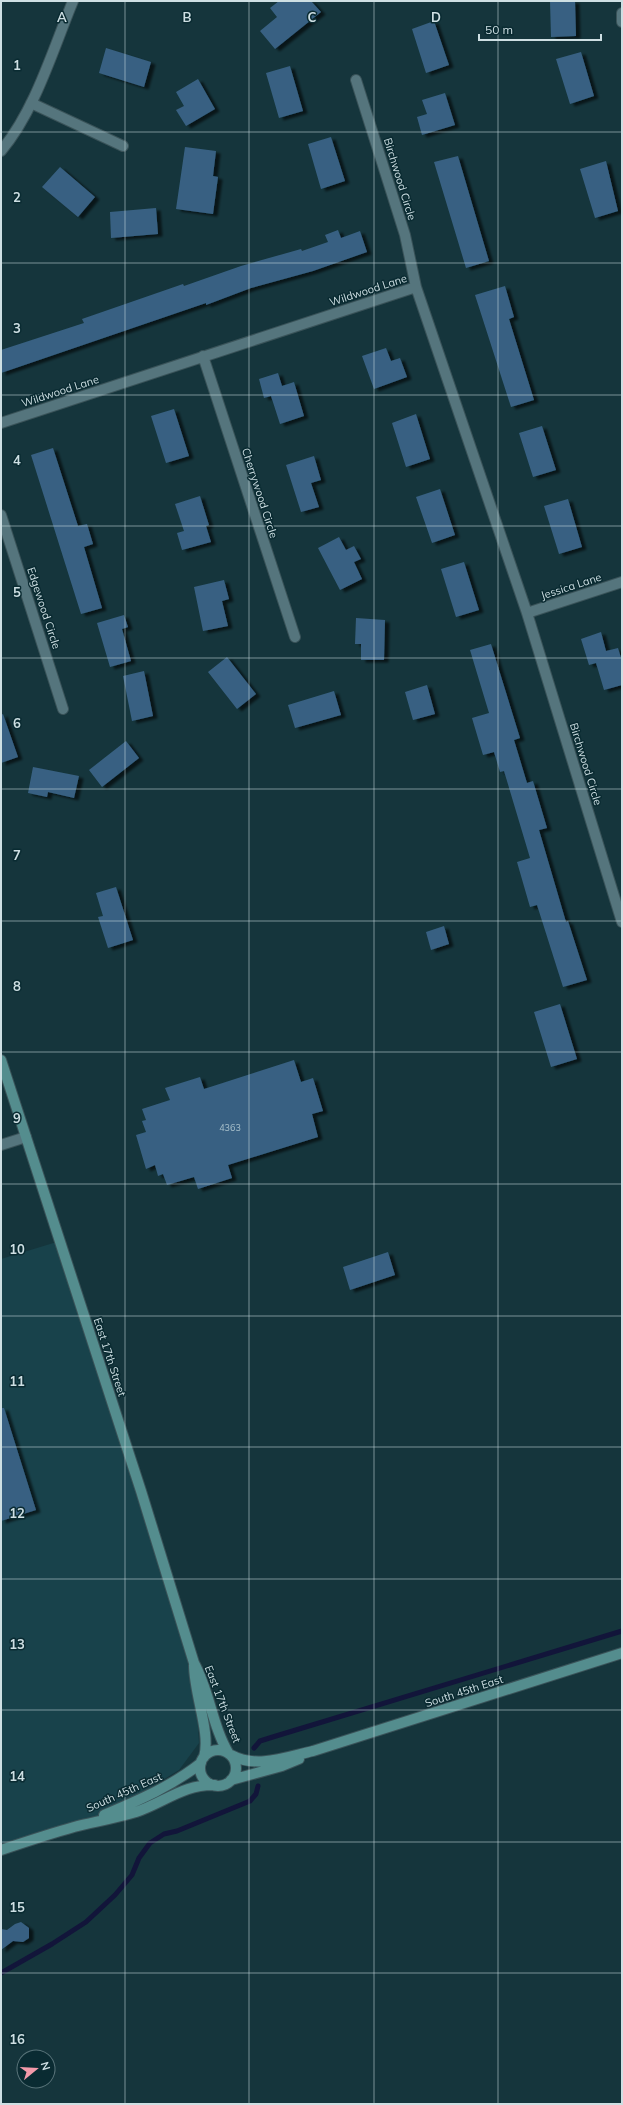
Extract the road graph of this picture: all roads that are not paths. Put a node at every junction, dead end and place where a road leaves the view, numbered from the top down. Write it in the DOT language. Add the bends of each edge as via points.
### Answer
graph roads {
  1 [pos="73,1"];
  2 [pos="622,13"];
  3 [pos="622,22"];
  4 [pos="356,80"];
  5 [pos="31,102"];
  6 [pos="123,146"];
  7 [pos="1,151"];
  8 [pos="416,287"];
  9 [pos="203,356"];
  10 [pos="1,423"];
  11 [pos="1,515"];
  12 [pos="622,582"];
  13 [pos="527,613"];
  14 [pos="295,637"];
  15 [pos="64,709"];
  16 [pos="622,922"];
  17 [pos="1,1060"];
  18 [pos="26,1137"];
  19 [pos="1,1145"];
  20 [pos="622,1653"];
  21 [pos="194,1663"];
  22 [pos="313,1751"];
  23 [pos="230,1755"];
  24 [pos="202,1760"];
  25 [pos="231,1780"];
  26 [pos="215,1786"];
  27 [pos="74,1827"];
  28 [pos="1,1850"];
  1 -- 5 [label="street"];
  2 -- 3 [label="street"];
  4 -- 8 [label="street, Birchwood Circle" via="405,235"];
  5 -- 6 [label="street"];
  5 -- 7 [label="street" via="9,142"];
  8 -- 9 [label="street, Wildwood Lane"];
  8 -- 13 [label="street, Wildwood Lane"];
  9 -- 10 [label="street, Wildwood Lane"];
  9 -- 14 [label="street, Cherrywood Circle"];
  11 -- 15 [label="street, Edgewood Circle"];
  12 -- 13 [label="street, Jessica Lane"];
  13 -- 16 [label="street, Birchwood Circle"];
  17 -- 18 [label="main road, East 17th Street"];
  18 -- 19 [label="street"];
  18 -- 21 [label="main road, East 17th Street" via="141,1490"];
  20 -- 22 [label="main road, South 45th East"];
  21 -- 23 [label="main road, East 17th Street" via="203,1680 218,1733"];
  21 -- 24 [label="main road, East 17th Street" via="194,1677 207,1744"];
  22 -- 23 [label="main road, South 45th East" via="250,1762"];
  22 -- 25 [label="main road, South 45th East" via="282,1766"];
  23 -- 24 [label="main road" via="214,1750"];
  23 -- 25 [label="main road" via="236,1765"];
  24 -- 26 [label="main road" via="202,1775"];
  24 -- 27 [label="main road, South 45th East" via="172,1784"];
  25 -- 26 [label="main road"];
  26 -- 27 [label="main road, South 45th East" via="201,1785 180,1790 148,1808"];
  27 -- 28 [label="main road, South 45th East"];
}
